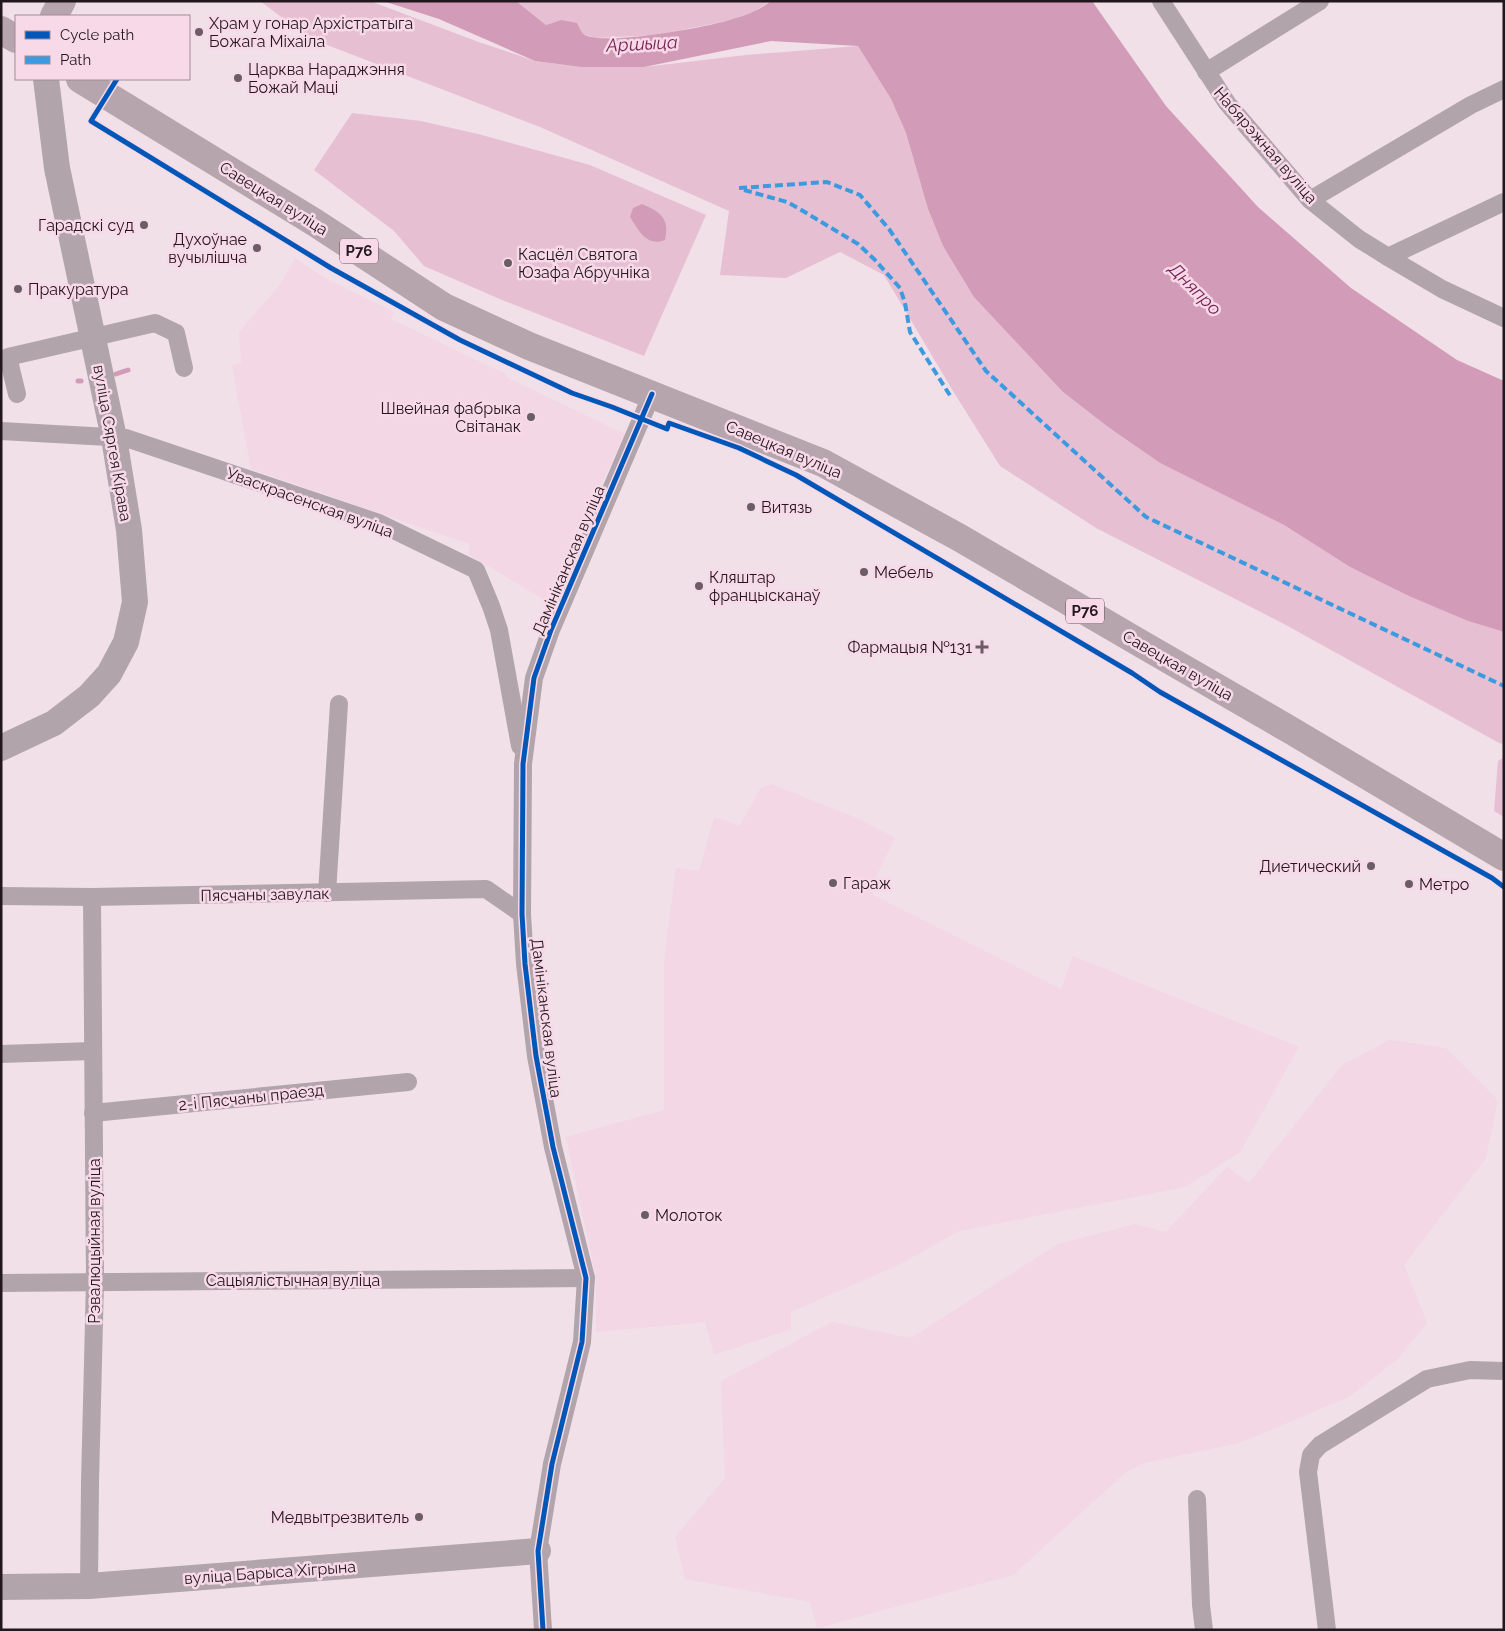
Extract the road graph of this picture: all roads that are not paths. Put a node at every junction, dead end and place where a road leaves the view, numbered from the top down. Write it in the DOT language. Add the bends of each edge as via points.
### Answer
graph roads {
  1 [pos="62,1"];
  2 [pos="1161,1"];
  3 [pos="1320,1"];
  4 [pos="55,15"];
  5 [pos="1,30"];
  6 [pos="15,38"];
  7 [pos="1206,72"];
  8 [pos="46,80"];
  9 [pos="82,80"];
  10 [pos="1504,89"];
  11 [pos="1310,200"];
  12 [pos="1504,202"];
  13 [pos="1388,257"];
  14 [pos="1504,318"];
  15 [pos="92,338"];
  16 [pos="184,368"];
  17 [pos="16,394"];
  18 [pos="652,394"];
  19 [pos="1,431"];
  20 [pos="114,438"];
  21 [pos="339,704"];
  22 [pos="1,748"];
  23 [pos="523,764"];
  24 [pos="1504,857"];
  25 [pos="327,893"];
  26 [pos="1,896"];
  27 [pos="92,897"];
  28 [pos="522,914"];
  29 [pos="93,1051"];
  30 [pos="1,1054"];
  31 [pos="408,1082"];
  32 [pos="93,1113"];
  33 [pos="586,1278"];
  34 [pos="95,1282"];
  35 [pos="1,1283"];
  36 [pos="1504,1371"];
  37 [pos="1198,1499"];
  38 [pos="538,1551"];
  39 [pos="89,1586"];
  40 [pos="1,1587"];
  41 [pos="543,1630"];
  42 [pos="1204,1630"];
  43 [pos="1327,1630"];
  1 -- 4 [label="main road"];
  2 -- 7 [label="street, Набярэжная вуліца"];
  3 -- 7 [label="street"];
  5 -- 6 [label="main road"];
  7 -- 11 [label="street, Набярэжная вуліца" via="1227,103"];
  8 -- 15 [label="street, вуліца Сяргея Кірава" via="57,168"];
  9 -- 18 [label="main road, Савецкая вуліца / Р76" via="314,222 444,307 529,346"];
  10 -- 11 [label="street" via="1471,105"];
  11 -- 13 [label="street, Набярэжная вуліца" via="1359,239"];
  12 -- 13 [label="street"];
  13 -- 14 [label="street, Набярэжная вуліца" via="1442,289"];
  15 -- 16 [label="street" via="155,323 176,333"];
  15 -- 17 [label="street" via="8,357"];
  15 -- 20 [label="street, вуліца Сяргея Кірава"];
  18 -- 23 [label="street, Дамініканская вуліца" via="534,678"];
  18 -- 24 [label="main road, Савецкая вуліца / Р76" via="823,462 968,543"];
  19 -- 20 [label="street, Уваскрасенская вуліца"];
  20 -- 22 [label="street, вуліца Сяргея Кірава" via="129,530 135,602 126,642 110,674 88,696 54,723"];
  20 -- 23 [label="street, Уваскрасенская вуліца" via="126,438 379,524 476,570 499,630"];
  21 -- 25 [label="street"];
  23 -- 28 [label="street, Дамініканская вуліца"];
  25 -- 27 [label="street, Пясчаны завулак"];
  25 -- 28 [label="street, Пясчаны завулак" via="486,889"];
  26 -- 27 [label="street, Пясчаны завулак"];
  27 -- 29 [label="street, Рэвалюцыйная вуліца"];
  28 -- 33 [label="street, Дамініканская вуліца" via="536,1056"];
  29 -- 30 [label="street"];
  29 -- 32 [label="street, Рэвалюцыйная вуліца"];
  31 -- 32 [label="street, 2-і Пясчаны праезд"];
  32 -- 34 [label="street, Рэвалюцыйная вуліца"];
  33 -- 34 [label="street, Сацыялістычная вуліца"];
  33 -- 38 [label="street, Дамініканская вуліца" via="582,1342 552,1464"];
  34 -- 35 [label="street, Сацыялістычная вуліца"];
  34 -- 39 [label="street, Рэвалюцыйная вуліца"];
  36 -- 43 [label="street" via="1470,1370 1427,1379 1320,1445 1311,1455 1308,1472"];
  37 -- 42 [label="street"];
  38 -- 39 [label="street, вуліца Барыса Хігрына"];
  38 -- 41 [label="street, Дамініканская вуліца"];
  39 -- 40 [label="street, вуліца Барыса Хігрына"];
}
